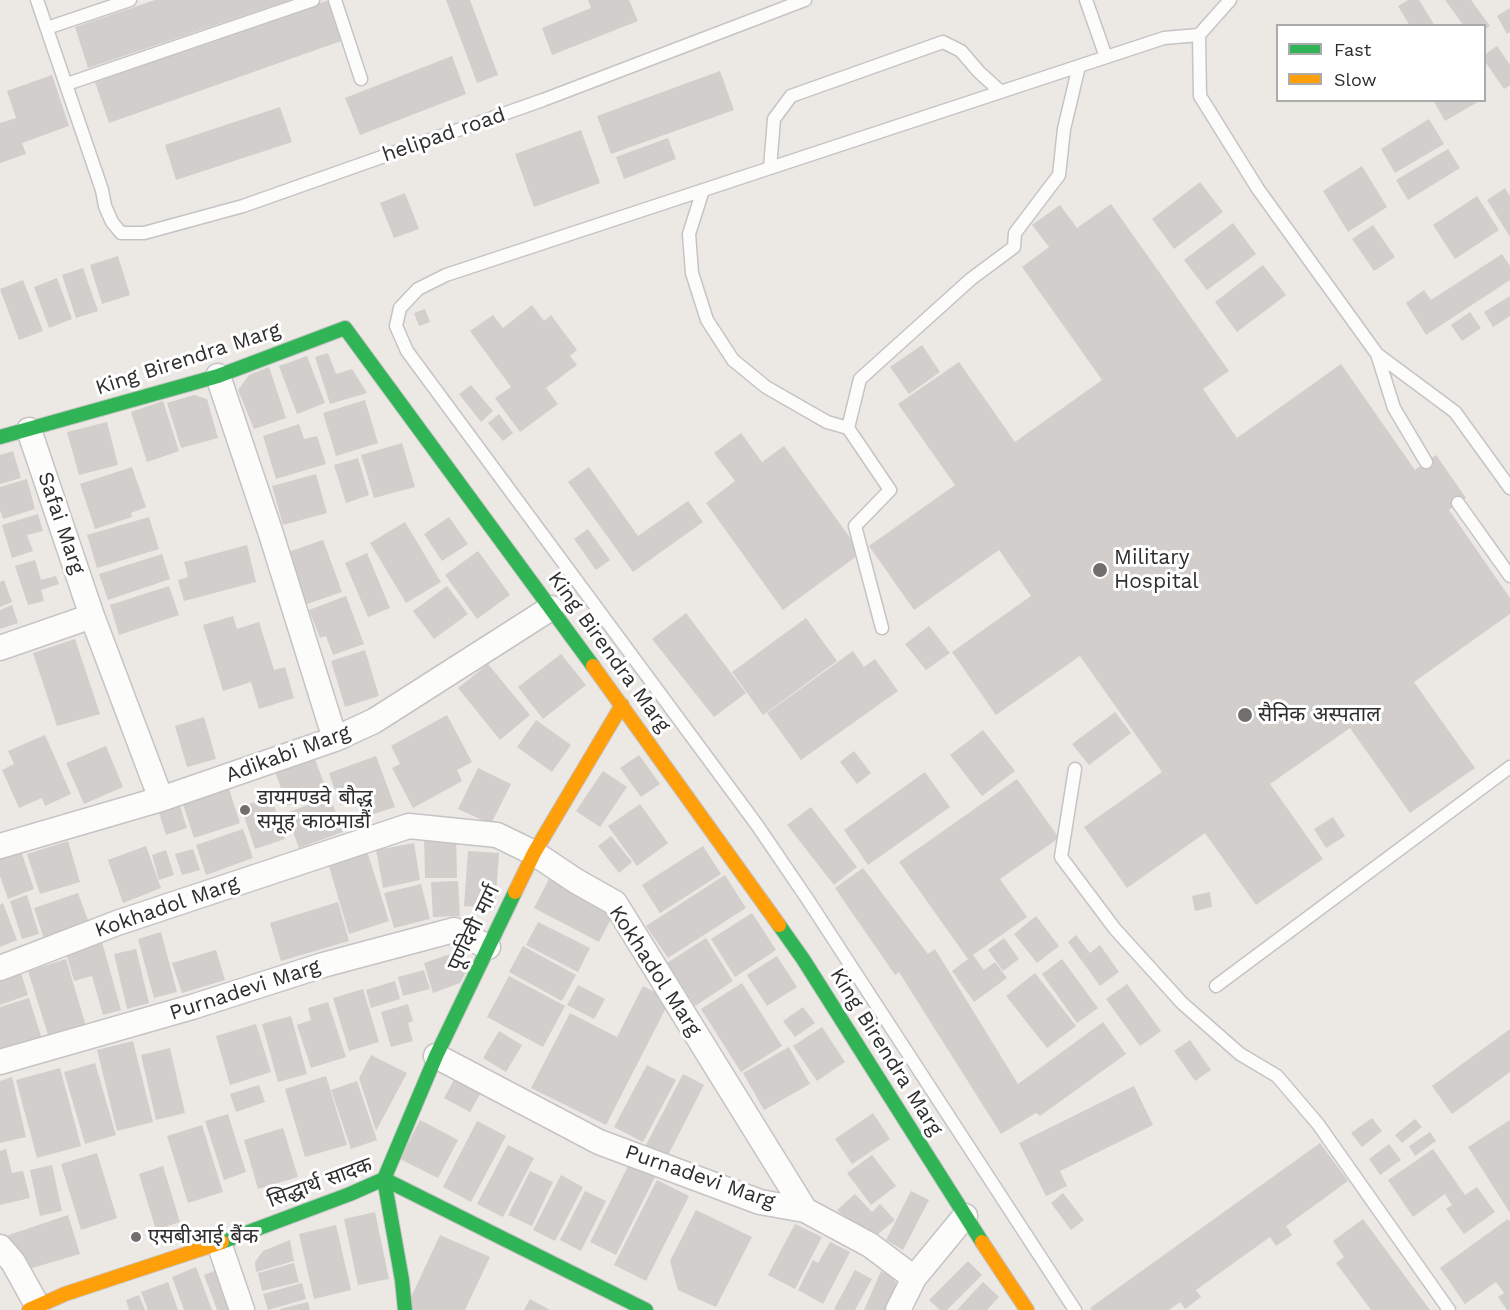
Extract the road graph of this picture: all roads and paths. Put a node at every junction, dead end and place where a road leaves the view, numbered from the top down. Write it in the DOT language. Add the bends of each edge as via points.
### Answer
graph roads {
  1 [pos="37,0"];
  2 [pos="130,0"];
  3 [pos="313,0"];
  4 [pos="335,0"];
  5 [pos="805,0"];
  6 [pos="1086,0"];
  7 [pos="1230,0"];
  8 [pos="47,28"];
  9 [pos="1199,35"];
  10 [pos="1106,57"];
  11 [pos="1079,66"];
  12 [pos="361,80"];
  13 [pos="67,84"];
  14 [pos="1001,92"];
  15 [pos="770,168"];
  16 [pos="703,190"];
  17 [pos="1377,354"];
  18 [pos="218,376"];
  19 [pos="848,428"];
  20 [pos="29,429"];
  21 [pos="0,437"];
  22 [pos="1426,462"];
  23 [pos="1510,488"];
  24 [pos="1458,503"];
  25 [pos="1510,576"];
  26 [pos="551,608"];
  27 [pos="92,616"];
  28 [pos="882,627"];
  29 [pos="0,648"];
  30 [pos="622,705"];
  31 [pos="335,739"];
  32 [pos="1510,767"];
  33 [pos="1075,769"];
  34 [pos="161,799"];
  35 [pos="0,846"];
  36 [pos="534,853"];
  37 [pos="488,947"];
  38 [pos="0,968"];
  39 [pos="1216,986"];
  40 [pos="436,1056"];
  41 [pos="0,1062"];
  42 [pos="384,1179"];
  43 [pos="805,1210"];
  44 [pos="965,1216"];
  45 [pos="219,1243"];
  46 [pos="0,1247"];
  47 [pos="914,1278"];
  48 [pos="33,1307"];
  49 [pos="242,1310"];
  50 [pos="405,1310"];
  51 [pos="646,1310"];
  52 [pos="898,1310"];
  53 [pos="1027,1310"];
  54 [pos="1075,1310"];
  55 [pos="1449,1310"];
  1 -- 8 [label="lane"];
  2 -- 8 [label="lane"];
  3 -- 13 [label="lane"];
  4 -- 12 [label="lane"];
  5 -- 13 [label="lane, helipad road" via="543,100 243,206 144,232 121,233 112,222"];
  6 -- 10 [label="lane"];
  7 -- 9 [label="lane"];
  8 -- 13 [label="lane"];
  9 -- 10 [label="lane" via="1164,38"];
  9 -- 17 [label="lane" via="1200,96 1258,189"];
  10 -- 11 [label="lane"];
  11 -- 14 [label="lane"];
  11 -- 19 [label="lane" via="1064,129 1059,175 1015,233 1014,247 971,279 860,379"];
  14 -- 15 [label="lane"];
  14 -- 15 [label="lane" via="961,51 943,42 790,96 774,119"];
  15 -- 16 [label="lane"];
  16 -- 19 [label="lane" via="689,234 692,273 707,320 733,360 765,387 827,422"];
  16 -- 54 [label="lane" via="446,275 418,289 400,308 396,326 407,351 757,825"];
  17 -- 22 [label="lane" via="1394,408"];
  17 -- 23 [label="lane" via="1455,412"];
  18 -- 20 [label="street, King Birendra Marg"];
  18 -- 26 [label="street, King Birendra Marg" via="345,328"];
  18 -- 31 [label="street"];
  19 -- 28 [label="lane" via="890,490 855,526"];
  20 -- 21 [label="street, King Birendra Marg"];
  20 -- 27 [label="street, Safai Marg"];
  24 -- 25 [label="lane"];
  26 -- 30 [label="street, King Birendra Marg"];
  26 -- 31 [label="street, Adikabi Marg" via="374,721"];
  27 -- 29 [label="street"];
  27 -- 34 [label="street, Safai Marg"];
  30 -- 36 [label="street, पूर्णदेवी मार्ग"];
  30 -- 44 [label="street, King Birendra Marg" via="803,960"];
  31 -- 34 [label="street, Adikabi Marg"];
  32 -- 39 [label="lane"];
  33 -- 55 [label="lane" via="1061,857 1115,929 1182,1003 1240,1054 1284,1084 1318,1124"];
  34 -- 35 [label="street, Adikabi Marg"];
  36 -- 37 [label="street, पूर्णदेवी मार्ग"];
  36 -- 38 [label="street, Kokhadol Marg" via="497,835 409,826 117,923"];
  36 -- 43 [label="street, Kokhadol Marg" via="615,903"];
  37 -- 40 [label="street, पूर्णदेवी मार्ग"];
  37 -- 41 [label="street, Purnadevi Marg" via="454,930"];
  40 -- 42 [label="street, पूर्णदेवी मार्ग"];
  40 -- 43 [label="street, Purnadevi Marg" via="599,1142 760,1202"];
  42 -- 45 [label="street, सिद्धार्थ सादक"];
  42 -- 50 [label="street"];
  42 -- 51 [label="street, सिद्धार्थ सादक"];
  43 -- 47 [label="street, Kokhadol Marg" via="870,1245"];
  44 -- 47 [label="street"];
  44 -- 53 [label="street, King Birendra Marg"];
  45 -- 48 [label="street, सिद्धार्थ सादक"];
  45 -- 49 [label="street"];
  46 -- 48 [label="street" via="14,1262"];
  47 -- 52 [label="street"];
}
